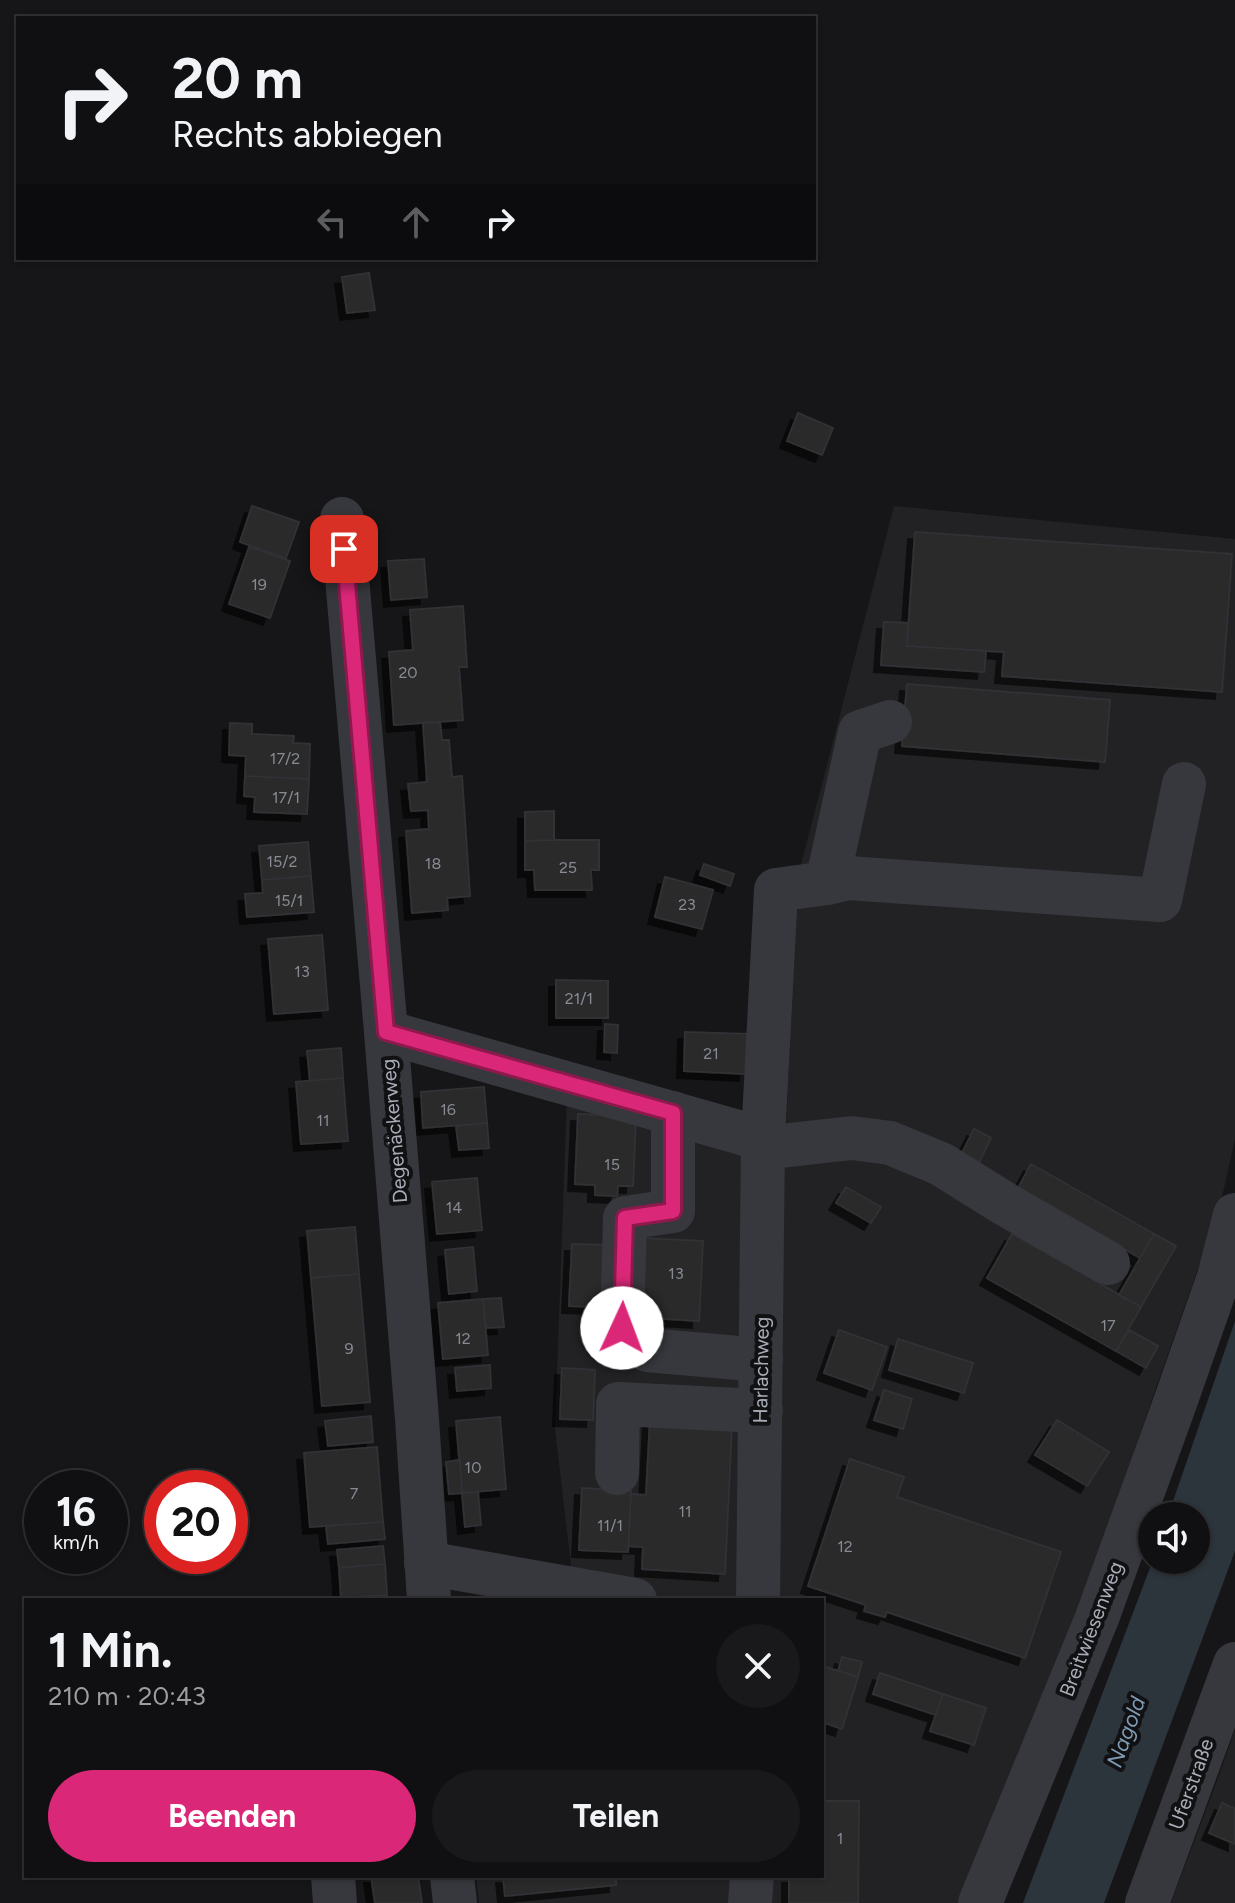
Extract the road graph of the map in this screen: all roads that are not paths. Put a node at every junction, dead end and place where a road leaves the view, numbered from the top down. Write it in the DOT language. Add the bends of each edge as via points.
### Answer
graph roads {
  1 [pos="342,519"];
  2 [pos="890,722"];
  3 [pos="1184,784"];
  4 [pos="827,883"];
  5 [pos="386,1032"];
  6 [pos="673,1113"];
  7 [pos="763,1144"];
  8 [pos="1235,1215"];
  9 [pos="1108,1263"];
  10 [pos="761,1360"];
  11 [pos="761,1411"];
  12 [pos="617,1473"];
  13 [pos="427,1582"];
  14 [pos="612,1598"];
  15 [pos="758,1598"];
  16 [pos="1235,1664"];
  17 [pos="333,1878"];
  18 [pos="452,1878"];
  19 [pos="752,1878"];
  20 [pos="335,1903"];
  21 [pos="455,1903"];
  22 [pos="750,1903"];
  23 [pos="980,1903"];
  24 [pos="1147,1903"];
  1 -- 5 [label="street, Degenäckerweg"];
  2 -- 4 [label="street" via="860,732"];
  3 -- 4 [label="street" via="1160,900 848,878"];
  4 -- 7 [label="street, Harlachweg" via="776,890"];
  5 -- 6 [label="street"];
  5 -- 13 [label="street, Degenäckerweg"];
  6 -- 7 [label="street"];
  6 -- 10 [label="street" via="673,1211 625,1218 622,1328 647,1350"];
  7 -- 9 [label="street" via="852,1138 890,1143 941,1164"];
  7 -- 10 [label="street, Harlachweg"];
  8 -- 23 [label="street, Breitwiesenweg" via="1219,1277 1097,1618"];
  10 -- 11 [label="street, Harlachweg"];
  11 -- 12 [label="street" via="618,1404"];
  11 -- 15 [label="street, Harlachweg"];
  13 -- 14 [label="street"];
  16 -- 24 [label="street, Uferstraße"];
  17 -- 20 [label="street"];
  18 -- 21 [label="street"];
  19 -- 22 [label="street"];
}
